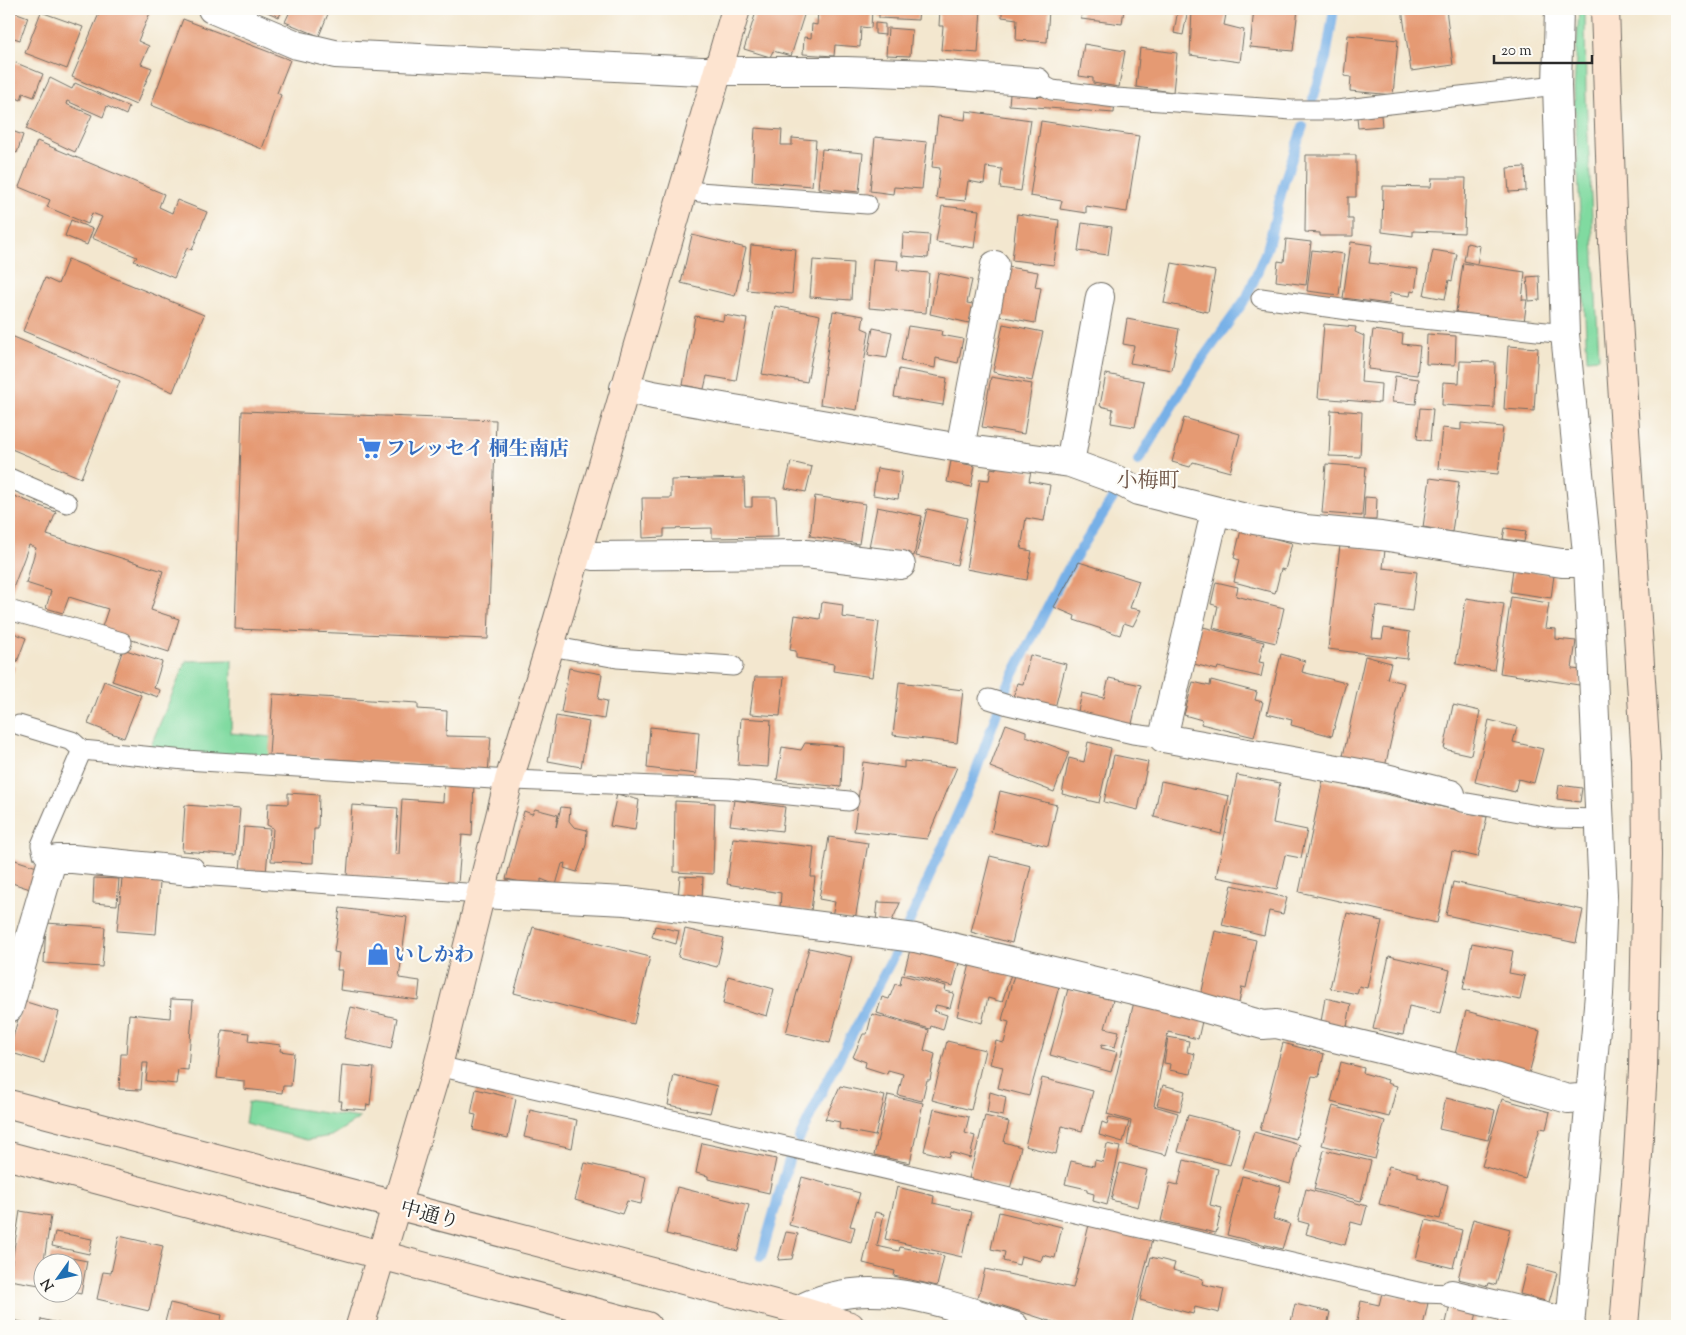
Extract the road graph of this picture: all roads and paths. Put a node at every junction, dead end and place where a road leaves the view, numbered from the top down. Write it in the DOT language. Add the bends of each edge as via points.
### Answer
graph roads {
  1 [pos="212,9"];
  2 [pos="736,9"];
  3 [pos="1558,9"];
  4 [pos="1605,9"];
  5 [pos="718,70"];
  6 [pos="1037,82"];
  7 [pos="1556,85"];
  8 [pos="684,187"];
  9 [pos="867,204"];
  10 [pos="995,265"];
  11 [pos="1100,297"];
  12 [pos="1262,298"];
  13 [pos="1566,334"];
  14 [pos="624,388"];
  15 [pos="960,448"];
  16 [pos="1070,464"];
  17 [pos="9,478"];
  18 [pos="67,503"];
  19 [pos="1215,512"];
  20 [pos="577,553"];
  21 [pos="1588,563"];
  22 [pos="901,565"];
  23 [pos="9,610"];
  24 [pos="122,642"];
  25 [pos="550,646"];
  26 [pos="733,666"];
  27 [pos="989,699"];
  28 [pos="19,725"];
  29 [pos="1163,738"];
  30 [pos="82,750"];
  31 [pos="508,780"];
  32 [pos="1451,794"];
  33 [pos="849,801"];
  34 [pos="1600,819"];
  35 [pos="51,864"];
  36 [pos="191,871"];
  37 [pos="481,894"];
  38 [pos="9,1008"];
  39 [pos="438,1066"];
  40 [pos="1590,1098"];
  41 [pos="9,1104"];
  42 [pos="9,1156"];
  43 [pos="397,1205"];
  44 [pos="382,1254"];
  45 [pos="1452,1294"];
  46 [pos="798,1310"];
  47 [pos="1571,1325"];
  48 [pos="360,1326"];
  49 [pos="647,1326"];
  50 [pos="850,1326"];
  51 [pos="1014,1326"];
  52 [pos="1624,1326"];
  1 -- 5 [label="street" via="297,45 335,54"];
  2 -- 5 [label="street"];
  3 -- 7 [label="street"];
  4 -- 52 [label="street" via="1613,242 1646,759 1642,1070"];
  5 -- 6 [label="street" via="903,73"];
  5 -- 8 [label="street"];
  6 -- 7 [label="lane" via="1052,90 1292,110 1337,110"];
  7 -- 13 [label="street"];
  8 -- 9 [label="lane" via="699,192"];
  8 -- 14 [label="street"];
  10 -- 15 [label="street"];
  11 -- 16 [label="street"];
  12 -- 13 [label="lane"];
  13 -- 21 [label="street"];
  14 -- 15 [label="street"];
  14 -- 20 [label="street"];
  15 -- 16 [label="street"];
  16 -- 19 [label="street" via="1138,491"];
  17 -- 18 [label="lane"];
  19 -- 21 [label="street" via="1304,529 1381,536 1562,563"];
  19 -- 29 [label="street"];
  20 -- 22 [label="street" via="594,556 806,554"];
  20 -- 25 [label="street"];
  21 -- 34 [label="street"];
  23 -- 24 [label="lane"];
  25 -- 26 [label="lane" via="617,658"];
  25 -- 31 [label="street"];
  27 -- 29 [label="lane" via="1008,706"];
  28 -- 30 [label="lane" via="67,740"];
  29 -- 32 [label="street" via="1382,777"];
  30 -- 31 [label="lane" via="185,760"];
  30 -- 35 [label="lane" via="41,845"];
  31 -- 33 [label="lane" via="728,789"];
  31 -- 37 [label="street"];
  32 -- 34 [label="lane" via="1462,802 1555,818"];
  34 -- 40 [label="street" via="1603,895"];
  35 -- 36 [label="street" via="57,859"];
  35 -- 38 [label="street"];
  36 -- 37 [label="lane" via="197,875"];
  37 -- 39 [label="street"];
  37 -- 40 [label="street" via="626,901 915,938 1183,1002 1263,1025 1276,1024 1482,1074 1568,1099"];
  39 -- 43 [label="street"];
  39 -- 45 [label="lane" via="1422,1293"];
  40 -- 47 [label="street"];
  41 -- 43 [label="street, 中通り"];
  42 -- 44 [label="street"];
  43 -- 44 [label="street"];
  43 -- 46 [label="street, 中通り"];
  44 -- 48 [label="street"];
  44 -- 49 [label="street"];
  45 -- 47 [label="street"];
  46 -- 50 [label="street, 中通り"];
  46 -- 51 [label="street" via="829,1296 880,1292 911,1294"];
}
